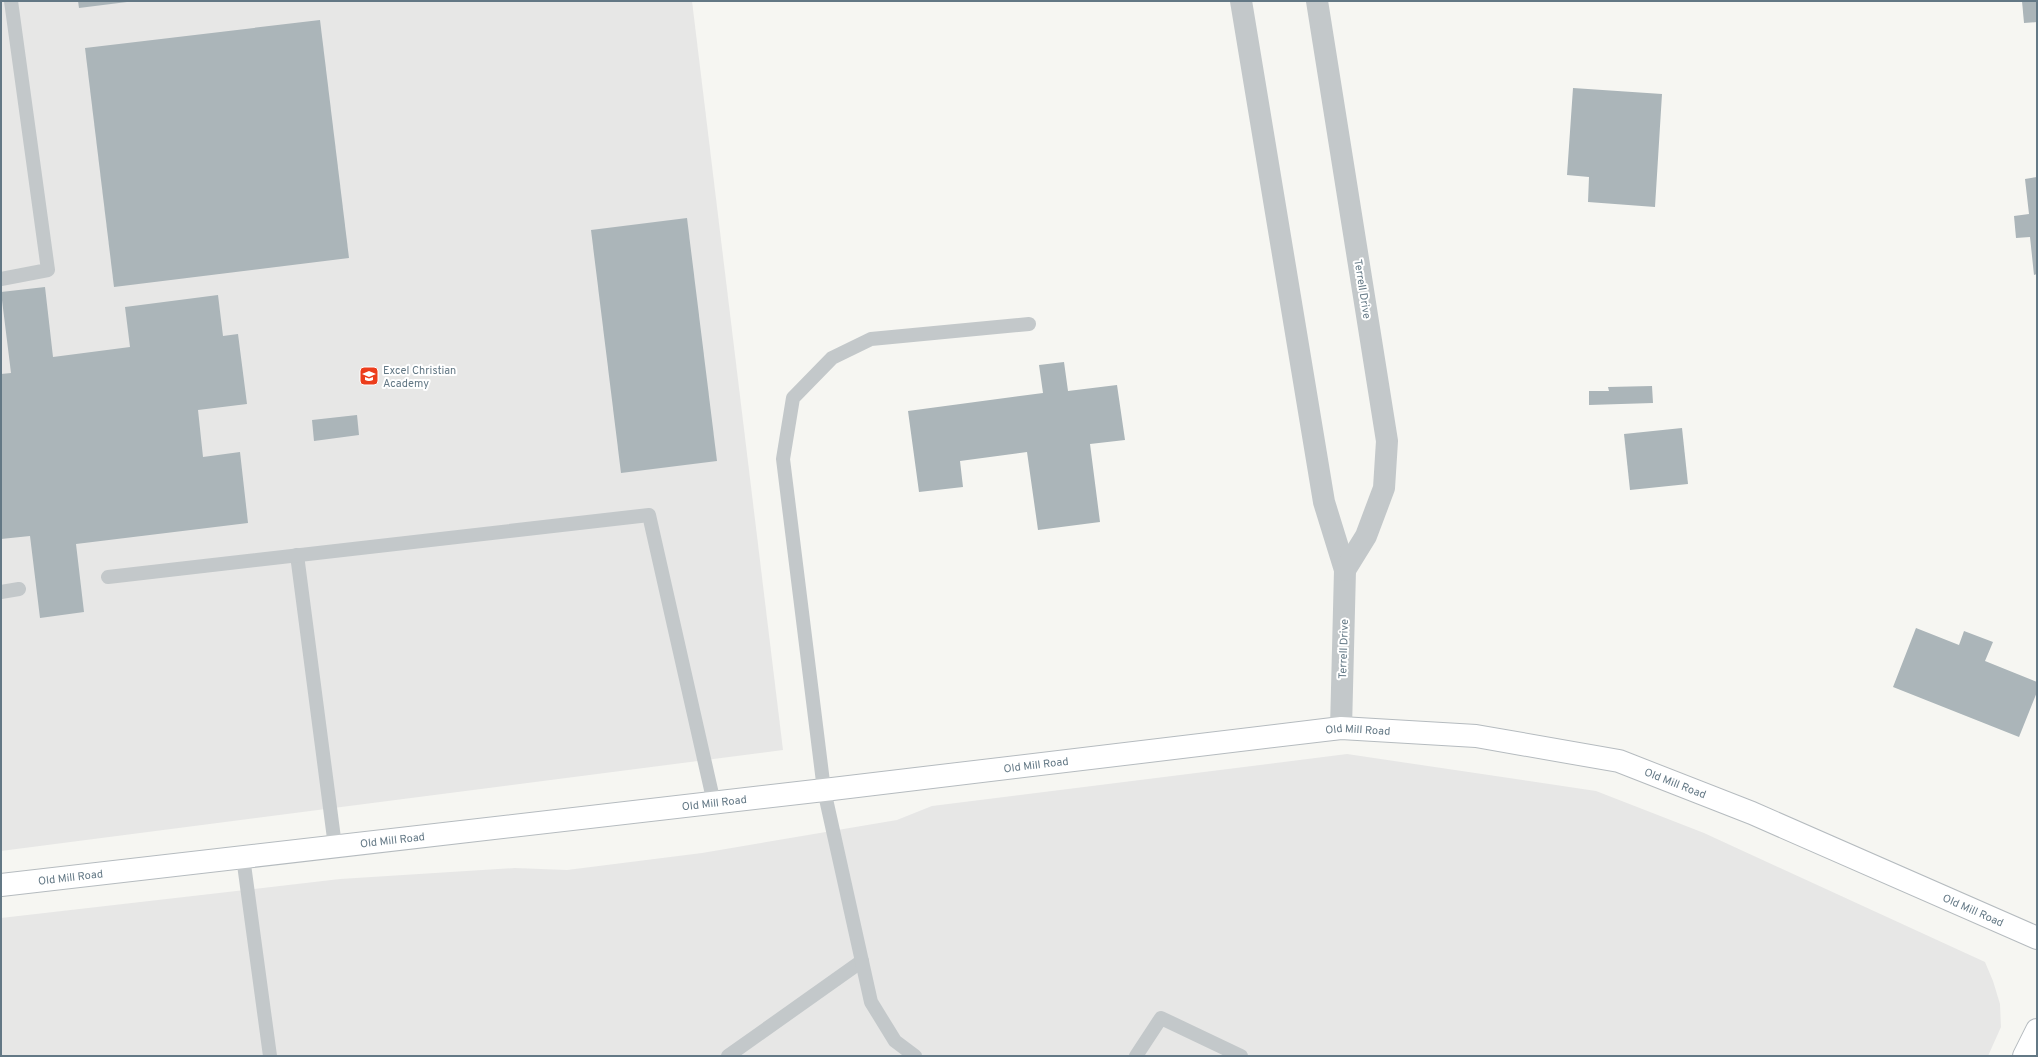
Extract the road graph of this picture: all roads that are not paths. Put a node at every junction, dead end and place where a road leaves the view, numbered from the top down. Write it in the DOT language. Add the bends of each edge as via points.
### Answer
graph roads {
  1 [pos="11,1"];
  2 [pos="1241,1"];
  3 [pos="1317,1"];
  4 [pos="1,279"];
  5 [pos="1029,324"];
  6 [pos="298,555"];
  7 [pos="1345,570"];
  8 [pos="108,577"];
  9 [pos="19,589"];
  10 [pos="1,592"];
  11 [pos="1341,728"];
  12 [pos="824,790"];
  13 [pos="714,803"];
  14 [pos="335,846"];
  15 [pos="243,857"];
  16 [pos="1,885"];
  17 [pos="2037,938"];
  18 [pos="862,961"];
  19 [pos="2037,1030"];
  20 [pos="270,1056"];
  21 [pos="728,1056"];
  22 [pos="915,1056"];
  23 [pos="1136,1056"];
  24 [pos="1241,1056"];
  25 [pos="2024,1056"];
  1 -- 4 [label="lane" via="48,270"];
  2 -- 7 [label="street, Terrell Drive" via="1324,502"];
  3 -- 7 [label="street, Terrell Drive" via="1386,441 1384,488 1366,536"];
  5 -- 12 [label="lane" via="871,339 832,358 793,398 783,459"];
  6 -- 8 [label="lane"];
  6 -- 13 [label="lane" via="649,516"];
  6 -- 14 [label="lane"];
  7 -- 11 [label="street, Terrell Drive"];
  9 -- 10 [label="lane"];
  11 -- 12 [label="street, Old Mill Road"];
  11 -- 17 [label="street, Old Mill Road" via="1476,736 1619,761 1752,814"];
  12 -- 13 [label="street, Old Mill Road"];
  12 -- 18 [label="lane"];
  13 -- 14 [label="street, Old Mill Road"];
  14 -- 15 [label="street, Old Mill Road"];
  15 -- 16 [label="street, Old Mill Road"];
  15 -- 20 [label="lane"];
  18 -- 21 [label="lane"];
  18 -- 22 [label="lane" via="872,1002 884,1026 895,1041"];
  19 -- 25 [label="street"];
  23 -- 24 [label="lane" via="1161,1018"];
}
